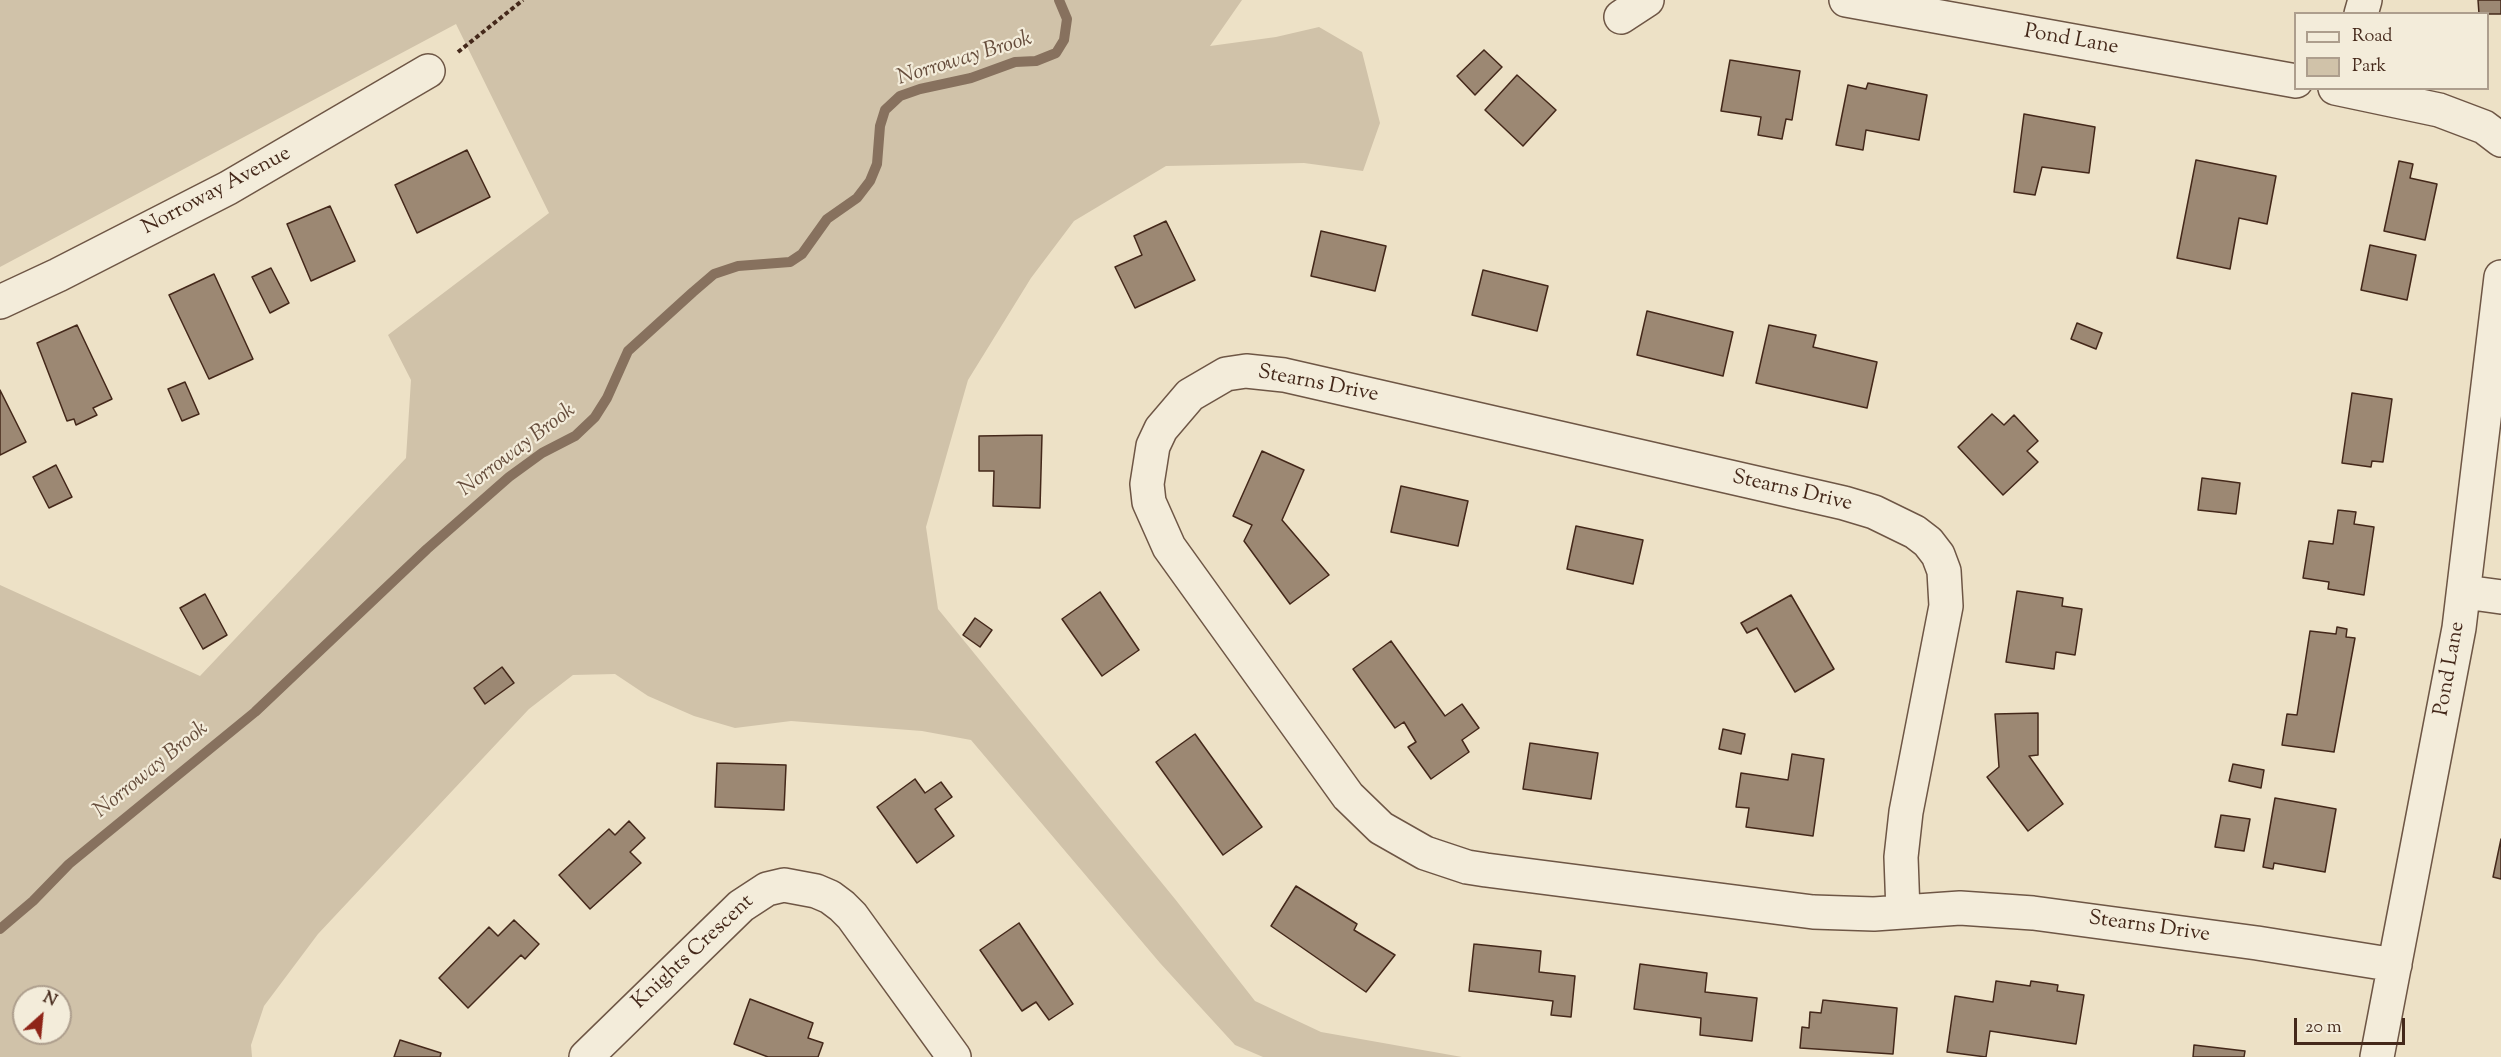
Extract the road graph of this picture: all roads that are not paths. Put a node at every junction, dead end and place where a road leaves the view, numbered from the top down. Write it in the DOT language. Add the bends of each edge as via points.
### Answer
graph roads {
  1 [pos="1846,0"];
  2 [pos="428,71"];
  3 [pos="2294,81"];
  4 [pos="2347,90"];
  5 [pos="2501,140"];
  6 [pos="2501,277"];
  7 [pos="0,302"];
  8 [pos="2465,591"];
  9 [pos="2501,597"];
  10 [pos="1903,912"];
  11 [pos="2394,965"];
  12 [pos="586,1057"];
  13 [pos="954,1057"];
  14 [pos="2377,1057"];
  1 -- 3 [label="street, Pond Lane"];
  2 -- 7 [label="street, Norroway Avenue" via="228,188"];
  4 -- 5 [label="street" via="2439,110 2484,127"];
  6 -- 8 [label="street, Pond Lane"];
  8 -- 9 [label="street"];
  8 -- 11 [label="street, Pond Lane"];
  10 -- 10 [label="street, Stearns Drive" via="1813,912 1467,867 1425,853 1381,828 1347,796 1169,547 1149,502 1147,483 1153,446 1161,429 1190,395 1226,374 1246,371 1284,375 1844,503 1874,512 1915,532 1938,555 1944,571 1946,606 1906,812 1901,857"];
  10 -- 11 [label="street, Stearns Drive" via="1960,908 2033,913"];
  11 -- 14 [label="street, Pond Lane"];
  12 -- 13 [label="street, Knights Crescent" via="741,906 767,889 784,885 830,897 852,916"];
}
